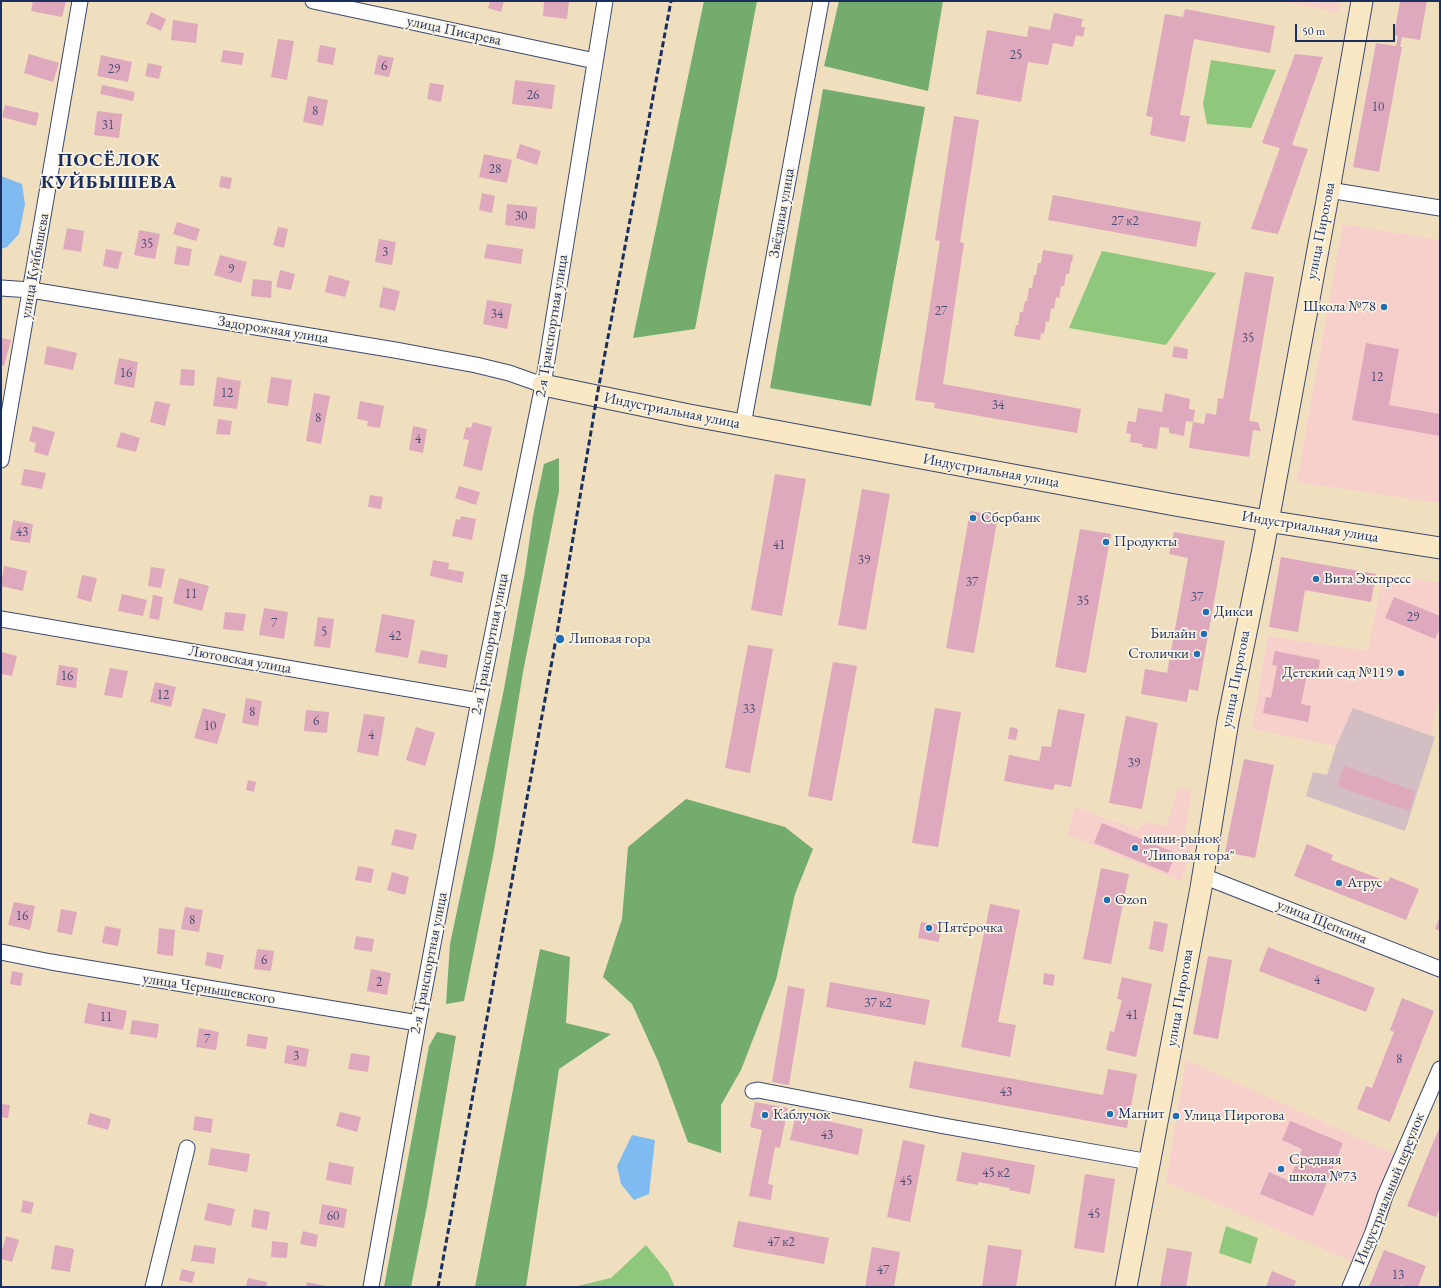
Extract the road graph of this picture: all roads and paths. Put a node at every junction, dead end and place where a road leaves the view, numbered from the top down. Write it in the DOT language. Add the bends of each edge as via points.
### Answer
graph roads {
  1 [pos="80,1"];
  2 [pos="313,1"];
  3 [pos="605,1"];
  4 [pos="821,1"];
  5 [pos="1362,1"];
  6 [pos="595,61"];
  7 [pos="1329,190"];
  8 [pos="1440,208"];
  9 [pos="1,288"];
  10 [pos="31,290"];
  11 [pos="543,385"];
  12 [pos="743,425"];
  13 [pos="1,460"];
  14 [pos="1267,521"];
  15 [pos="1440,548"];
  16 [pos="1,619"];
  17 [pos="479,701"];
  18 [pos="1203,876"];
  19 [pos="1,952"];
  20 [pos="1440,970"];
  21 [pos="418,1023"];
  22 [pos="1440,1069"];
  23 [pos="753,1091"];
  24 [pos="187,1148"];
  25 [pos="1150,1162"];
  26 [pos="153,1287"];
  27 [pos="371,1287"];
  28 [pos="1126,1287"];
  29 [pos="1350,1287"];
  1 -- 10 [label="street, улица Куйбышева"];
  2 -- 6 [label="street, улица Писарева"];
  3 -- 6 [label="street, 2-я Транспортная улица"];
  4 -- 12 [label="street, Звёздная улица"];
  5 -- 7 [label="street, улица Пирогова"];
  6 -- 11 [label="street, 2-я Транспортная улица"];
  7 -- 8 [label="street"];
  7 -- 14 [label="street, улица Пирогова"];
  9 -- 10 [label="street, Задорожная улица"];
  10 -- 11 [label="street, Задорожная улица" via="417,354 510,373"];
  10 -- 13 [label="street, улица Куйбышева"];
  11 -- 12 [label="street, Индустриальная улица"];
  11 -- 17 [label="street, 2-я Транспортная улица"];
  12 -- 14 [label="street, Индустриальная улица"];
  14 -- 15 [label="street, Индустриальная улица"];
  14 -- 18 [label="street, улица Пирогова" via="1228,721"];
  16 -- 17 [label="street, Лютовская улица"];
  17 -- 21 [label="street, 2-я Транспортная улица"];
  18 -- 20 [label="street, улица Щепкина"];
  18 -- 25 [label="street, улица Пирогова"];
  19 -- 21 [label="street, улица Чернышевского"];
  21 -- 27 [label="street, 2-я Транспортная улица"];
  22 -- 29 [label="street, Индустриальный переулок"];
  23 -- 25 [label="street"];
  24 -- 26 [label="street"];
  25 -- 28 [label="street, улица Пирогова"];
}
